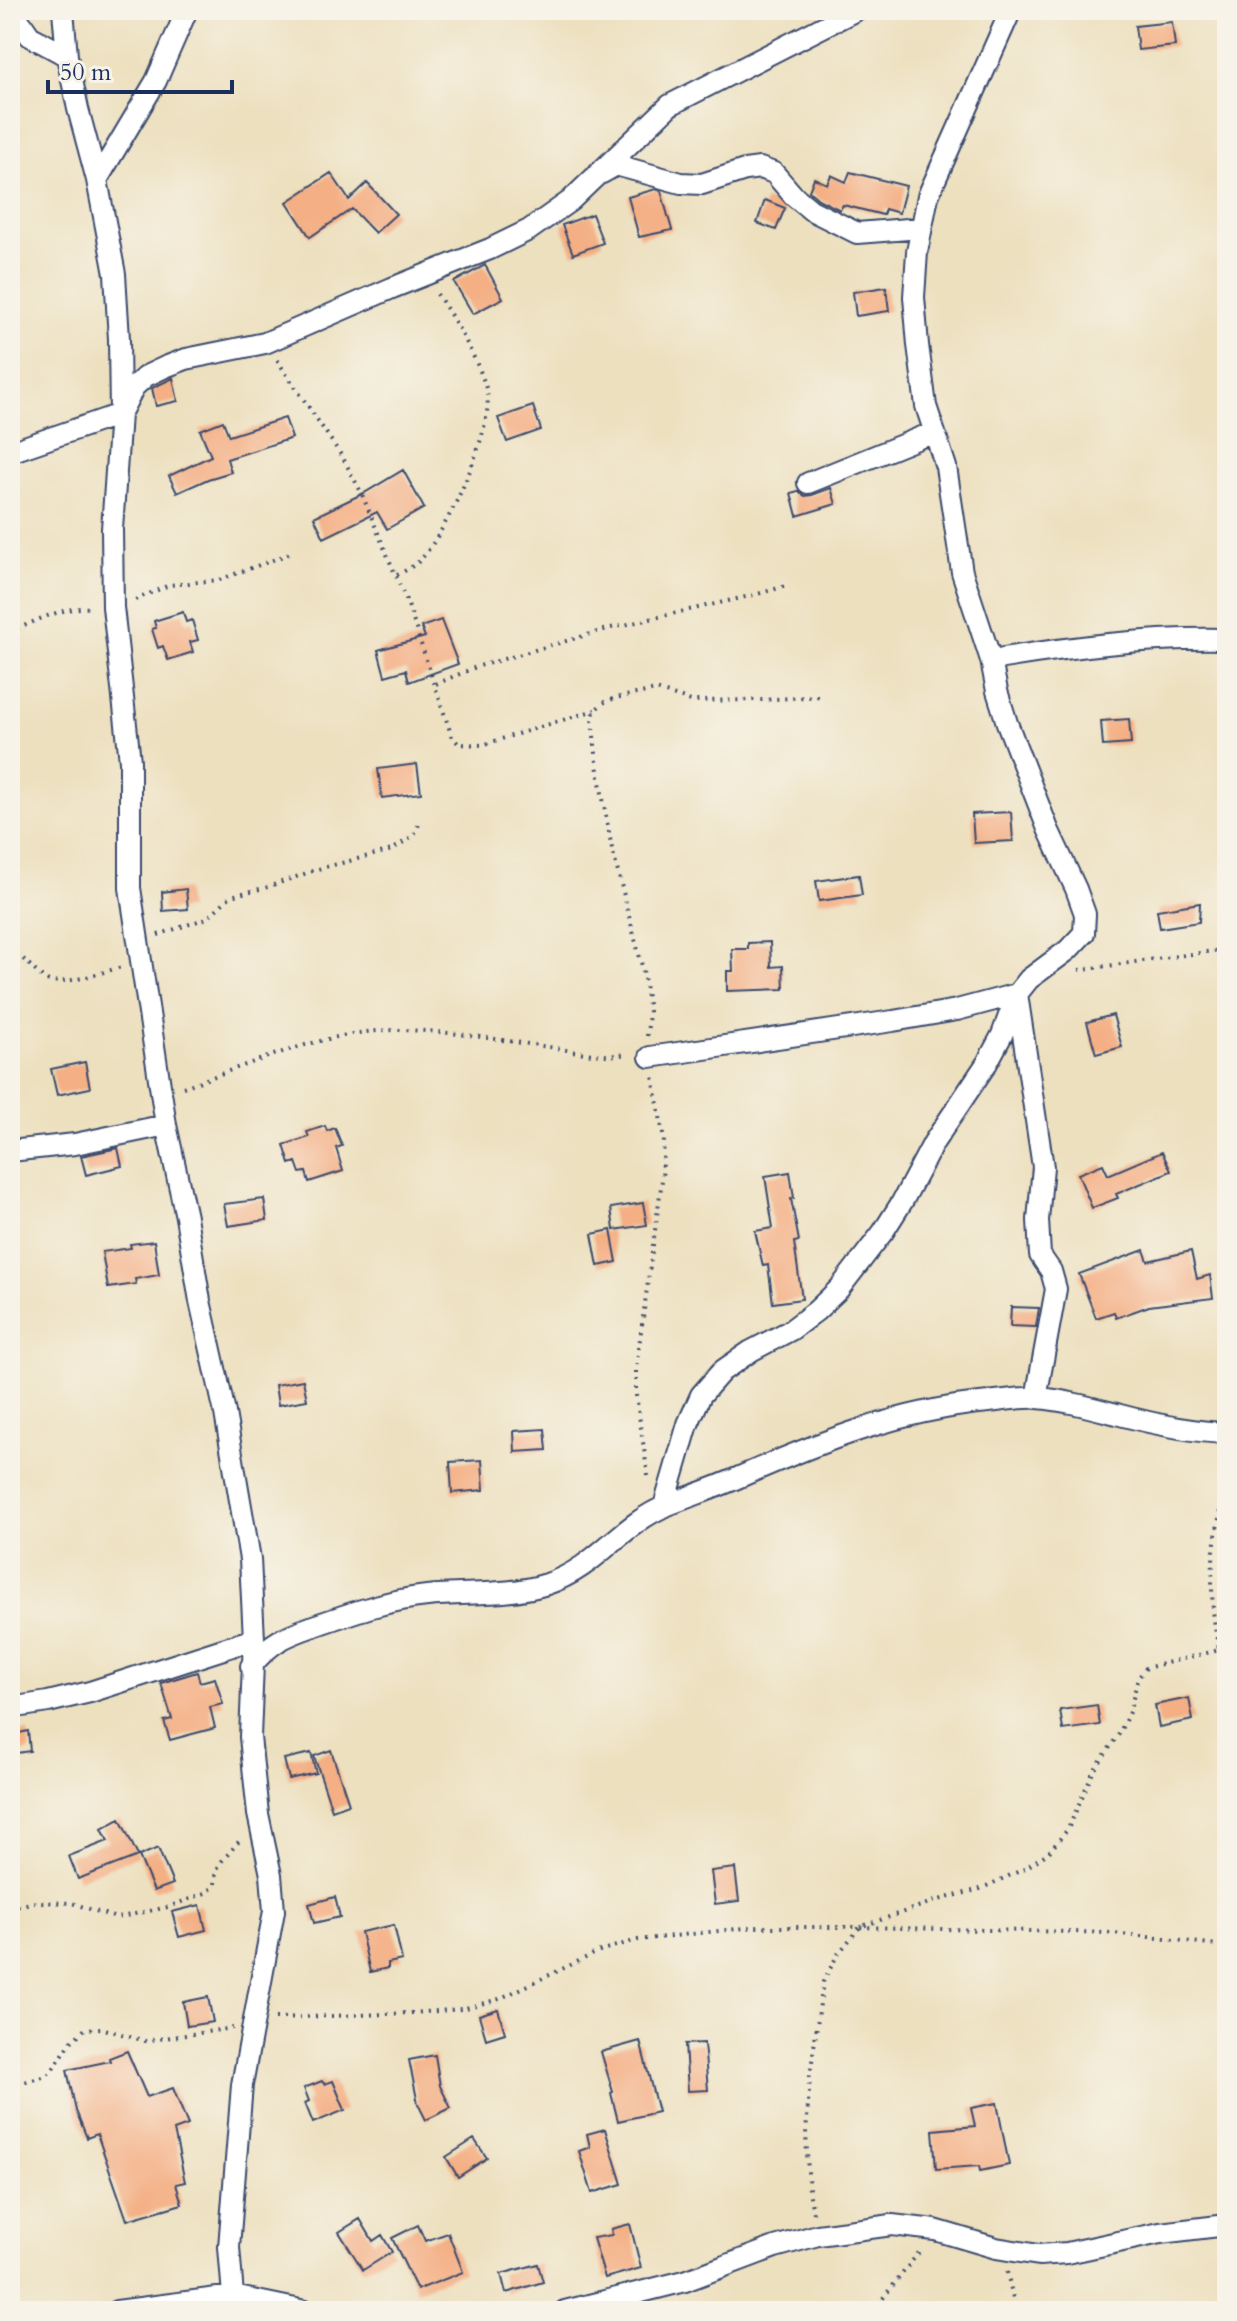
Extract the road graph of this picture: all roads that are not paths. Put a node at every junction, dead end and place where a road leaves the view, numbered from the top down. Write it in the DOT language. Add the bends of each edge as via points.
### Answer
graph roads {
  1 [pos="12,10"];
  2 [pos="63,10"];
  3 [pos="187,10"];
  4 [pos="856,10"];
  5 [pos="1011,10"];
  6 [pos="67,56"];
  7 [pos="599,175"];
  8 [pos="97,180"];
  9 [pos="921,228"];
  10 [pos="120,414"];
  11 [pos="934,432"];
  12 [pos="10,452"];
  13 [pos="808,483"];
  14 [pos="1227,639"];
  15 [pos="991,660"];
  16 [pos="1017,994"];
  17 [pos="648,1049"];
  18 [pos="166,1125"];
  19 [pos="10,1151"];
  20 [pos="1036,1398"];
  21 [pos="1227,1433"];
  22 [pos="664,1506"];
  23 [pos="254,1639"];
  24 [pos="251,1666"];
  25 [pos="10,1708"];
  26 [pos="1227,2225"];
  27 [pos="232,2303"];
  28 [pos="569,2310"];
  29 [pos="117,2311"];
  30 [pos="305,2311"];
  1 -- 6 [label="street" via="30,36"];
  2 -- 6 [label="street"];
  3 -- 8 [label="street" via="156,81"];
  4 -- 7 [label="street" via="670,105"];
  5 -- 9 [label="street" via="939,168"];
  6 -- 8 [label="street"];
  7 -- 9 [label="street" via="616,165 702,184 760,168 774,173 811,210 857,233"];
  7 -- 10 [label="street" via="529,230 490,249 265,343 186,359 146,376"];
  8 -- 10 [label="street" via="115,274"];
  9 -- 11 [label="street" via="914,297 926,406"];
  10 -- 12 [label="street"];
  10 -- 18 [label="street" via="113,607 130,761 130,888"];
  11 -- 13 [label="street"];
  11 -- 15 [label="street" via="946,467 962,572"];
  14 -- 15 [label="street" via="1096,644"];
  15 -- 16 [label="street" via="1013,737 1085,914 1084,933"];
  16 -- 17 [label="street" via="893,1021"];
  16 -- 20 [label="street" via="1043,1167 1040,1255 1056,1289"];
  16 -- 22 [label="street" via="987,1063 863,1259 816,1311 722,1371 701,1395"];
  18 -- 19 [label="street"];
  18 -- 23 [label="street" via="230,1440 250,1559"];
  20 -- 21 [label="street"];
  20 -- 22 [label="street" via="961,1404 855,1430"];
  22 -- 24 [label="street" via="642,1517 572,1574 511,1591 374,1605 283,1637"];
  23 -- 24 [label="street"];
  23 -- 25 [label="street" via="90,1692"];
  24 -- 27 [label="street" via="250,1737 274,1911 236,2140 229,2247"];
  26 -- 28 [label="street" via="1039,2255 892,2225 818,2235 685,2281"];
  27 -- 29 [label="street"];
  27 -- 30 [label="street"];
}
